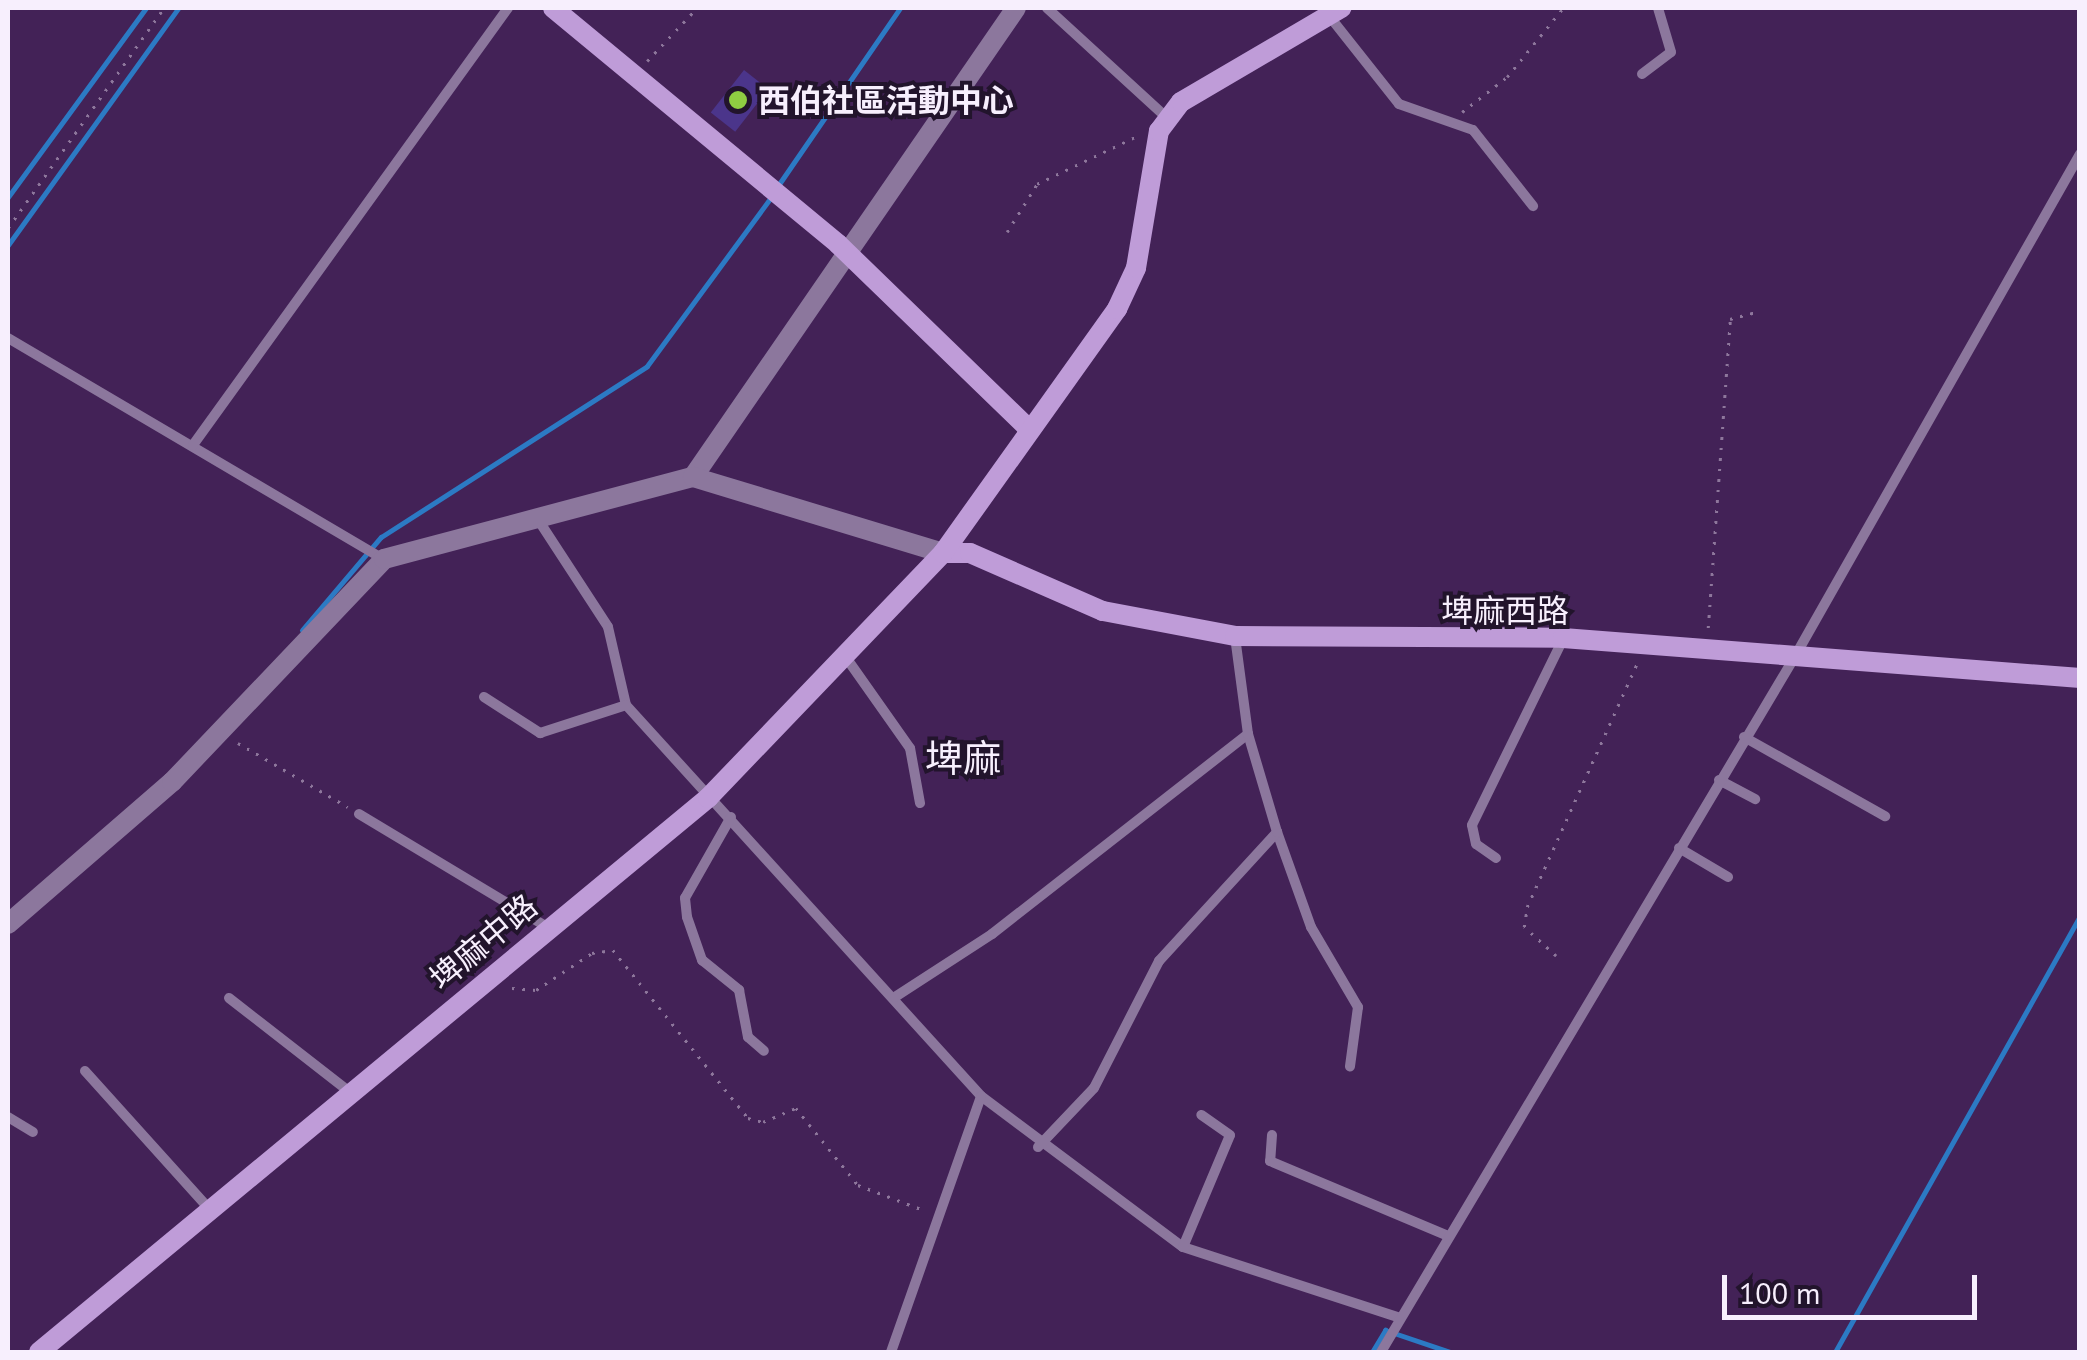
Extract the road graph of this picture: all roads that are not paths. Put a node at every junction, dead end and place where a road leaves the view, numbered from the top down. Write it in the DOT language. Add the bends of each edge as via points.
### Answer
graph roads {
  1 [pos="508,8"];
  2 [pos="553,8"];
  3 [pos="1016,8"];
  4 [pos="1047,8"];
  5 [pos="1658,8"];
  6 [pos="1336,12"];
  7 [pos="1642,74"];
  8 [pos="1164,125"];
  9 [pos="2080,154"];
  10 [pos="1532,206"];
  11 [pos="846,255"];
  12 [pos="8,338"];
  13 [pos="1027,427"];
  14 [pos="193,445"];
  15 [pos="693,477"];
  16 [pos="538,521"];
  17 [pos="944,553"];
  18 [pos="384,560"];
  19 [pos="1235,636"];
  20 [pos="1563,638"];
  21 [pos="845,655"];
  22 [pos="1794,658"];
  23 [pos="2080,678"];
  24 [pos="484,697"];
  25 [pos="626,705"];
  26 [pos="1248,734"];
  27 [pos="1744,737"];
  28 [pos="1719,780"];
  29 [pos="708,798"];
  30 [pos="1755,799"];
  31 [pos="920,804"];
  32 [pos="360,814"];
  33 [pos="1885,816"];
  34 [pos="731,817"];
  35 [pos="1277,832"];
  36 [pos="1679,848"];
  37 [pos="1496,858"];
  38 [pos="1728,877"];
  39 [pos="8,924"];
  40 [pos="547,927"];
  41 [pos="895,997"];
  42 [pos="229,998"];
  43 [pos="764,1052"];
  44 [pos="1350,1066"];
  45 [pos="85,1071"];
  46 [pos="351,1093"];
  47 [pos="981,1096"];
  48 [pos="1201,1115"];
  49 [pos="8,1118"];
  50 [pos="33,1132"];
  51 [pos="1272,1135"];
  52 [pos="1038,1147"];
  53 [pos="210,1210"];
  54 [pos="1448,1236"];
  55 [pos="1183,1247"];
  56 [pos="1398,1322"];
  57 [pos="39,1352"];
  58 [pos="891,1352"];
  59 [pos="1381,1352"];
  1 -- 14 [label="lane"];
  2 -- 11 [label="street"];
  3 -- 11 [label="street"];
  4 -- 8 [label="lane"];
  5 -- 7 [label="lane" via="1671,52"];
  6 -- 8 [label="street" via="1180,102"];
  6 -- 10 [label="lane" via="1400,104 1472,130"];
  8 -- 13 [label="street, 埤麻中路" via="1136,268 1117,309"];
  9 -- 22 [label="lane"];
  11 -- 13 [label="street"];
  11 -- 15 [label="street"];
  12 -- 14 [label="lane"];
  13 -- 17 [label="street, 埤麻中路"];
  14 -- 18 [label="lane"];
  15 -- 16 [label="street"];
  15 -- 17 [label="street"];
  16 -- 18 [label="street"];
  16 -- 25 [label="lane" via="608,627"];
  17 -- 19 [label="street, 埤麻西路" via="970,554 1103,611"];
  17 -- 21 [label="street, 埤麻中路"];
  18 -- 39 [label="street" via="220,732"];
  19 -- 20 [label="street, 埤麻西路"];
  19 -- 26 [label="lane"];
  20 -- 22 [label="street, 埤麻西路"];
  20 -- 37 [label="lane" via="1472,825 1476,844"];
  21 -- 29 [label="street, 埤麻中路"];
  21 -- 31 [label="lane" via="910,748"];
  22 -- 23 [label="street, 埤麻西路"];
  22 -- 27 [label="lane"];
  24 -- 25 [label="lane" via="540,733"];
  25 -- 29 [label="lane"];
  26 -- 35 [label="lane"];
  26 -- 41 [label="lane" via="992,934"];
  27 -- 28 [label="lane"];
  27 -- 33 [label="lane"];
  28 -- 30 [label="lane"];
  28 -- 36 [label="lane"];
  29 -- 34 [label="lane"];
  29 -- 40 [label="street, 埤麻中路"];
  32 -- 40 [label="lane"];
  34 -- 41 [label="lane"];
  34 -- 43 [label="lane" via="685,898 687,917 702,960 739,990 748,1037"];
  35 -- 44 [label="lane" via="1311,927 1358,1007"];
  35 -- 52 [label="lane" via="1159,960 1094,1088"];
  36 -- 38 [label="lane"];
  36 -- 54 [label="lane"];
  40 -- 46 [label="street, 埤麻中路"];
  41 -- 47 [label="lane"];
  42 -- 46 [label="lane"];
  45 -- 53 [label="lane"];
  46 -- 53 [label="street, 埤麻中路"];
  47 -- 52 [label="lane"];
  47 -- 58 [label="lane"];
  48 -- 55 [label="lane" via="1230,1136"];
  49 -- 50 [label="lane"];
  51 -- 54 [label="lane" via="1270,1161"];
  52 -- 55 [label="lane"];
  53 -- 57 [label="street, 埤麻中路"];
  54 -- 56 [label="lane"];
  55 -- 56 [label="lane"];
  56 -- 59 [label="lane"];
}
